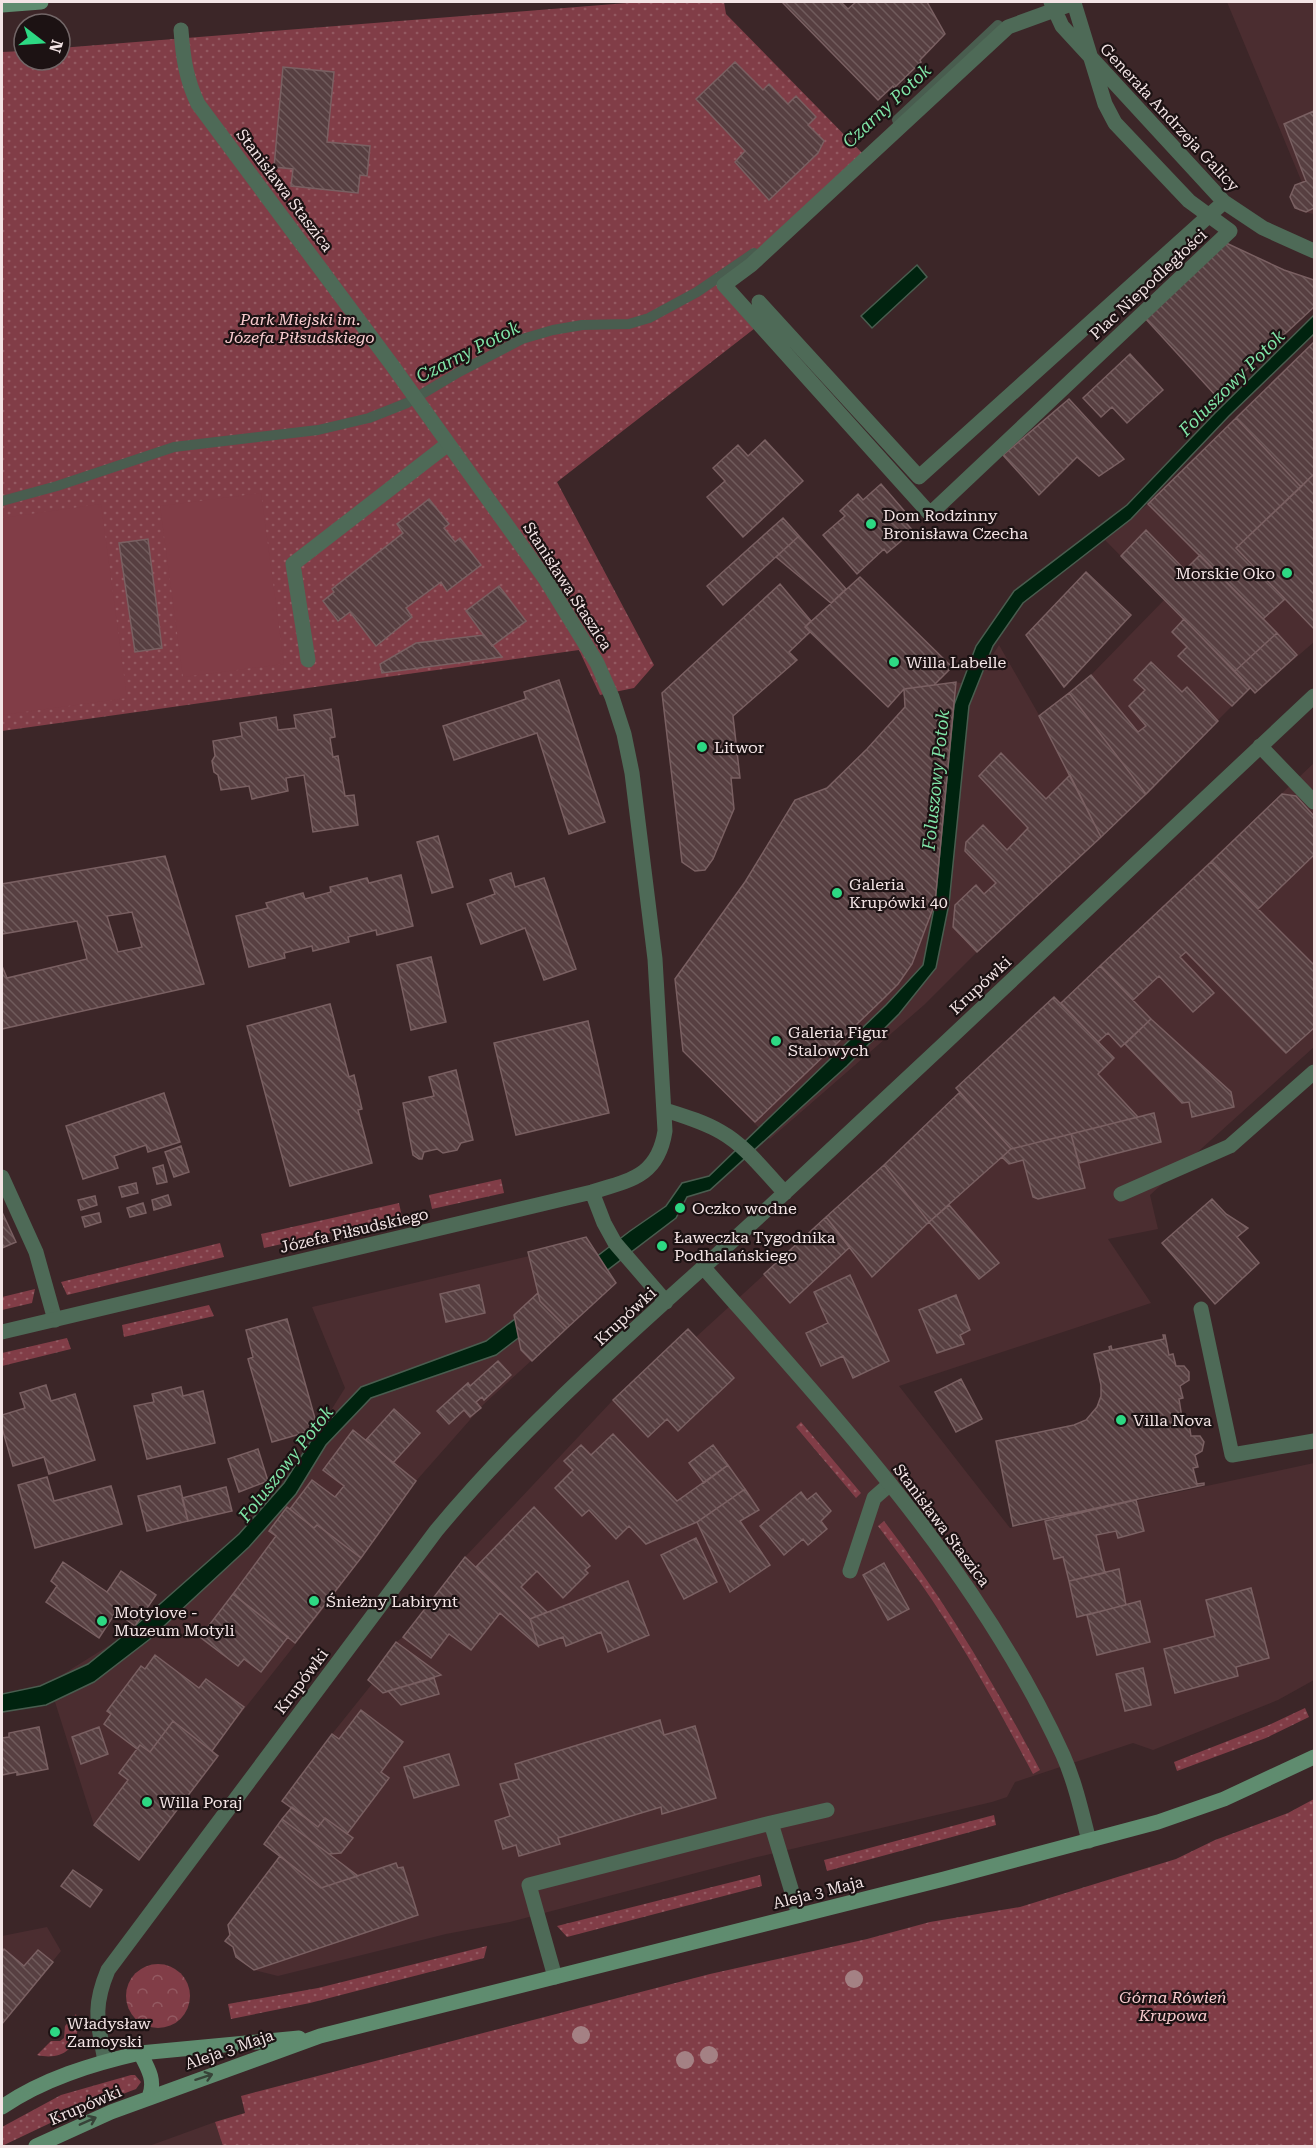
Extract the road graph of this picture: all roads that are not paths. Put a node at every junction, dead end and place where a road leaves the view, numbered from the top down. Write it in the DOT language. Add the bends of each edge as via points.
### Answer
graph roads {
  1 [pos="41,2"];
  2 [pos="2,5"];
  3 [pos="1053,6"];
  4 [pos="180,30"];
  5 [pos="1091,58"];
  6 [pos="1224,202"];
  7 [pos="1209,216"];
  8 [pos="1314,251"];
  9 [pos="759,302"];
  10 [pos="448,444"];
  11 [pos="308,660"];
  12 [pos="1314,696"];
  13 [pos="1260,746"];
  14 [pos="1314,802"];
  15 [pos="1314,1072"];
  16 [pos="665,1110"];
  17 [pos="2,1177"];
  18 [pos="592,1192"];
  19 [pos="785,1193"];
  20 [pos="1121,1194"];
  21 [pos="704,1268"];
  22 [pos="666,1302"];
  23 [pos="1201,1309"];
  24 [pos="55,1320"];
  25 [pos="2,1332"];
  26 [pos="1314,1441"];
  27 [pos="890,1484"];
  28 [pos="850,1571"];
  29 [pos="1314,1757"];
  30 [pos="827,1810"];
  31 [pos="771,1823"];
  32 [pos="1089,1841"];
  33 [pos="800,1915"];
  34 [pos="555,1977"];
  35 [pos="321,2036"];
  36 [pos="140,2053"];
  37 [pos="105,2061"];
  38 [pos="149,2097"];
  39 [pos="2,2107"];
  40 [pos="36,2146"];
  1 -- 2 [label="street"];
  3 -- 5 [label="street, Generała Andrzeja Galicy" via="1062,26"];
  3 -- 7 [label="street, Plac Niepodległości" via="1008,27 751,265 724,285 930,514 1223,240 1230,231"];
  4 -- 10 [label="street, Stanisława Staszica" via="189,85 198,104"];
  5 -- 6 [label="street, Generała Andrzeja Galicy"];
  5 -- 7 [label="street, Plac Niepodległości" via="1115,123 1189,201"];
  6 -- 7 [label="street"];
  6 -- 8 [label="street, Generała Andrzeja Galicy" via="1263,228"];
  7 -- 9 [label="street" via="919,477"];
  10 -- 11 [label="street" via="293,564"];
  10 -- 16 [label="street, Stanisława Staszica" via="546,580 597,663 612,697 632,772 655,959"];
  12 -- 13 [label="street, Krupówki"];
  13 -- 14 [label="street"];
  13 -- 19 [label="street, Krupówki"];
  15 -- 20 [label="street" via="1230,1146"];
  16 -- 18 [label="street, Józefa Piłsudskiego" via="663,1146 656,1161 636,1177"];
  16 -- 19 [label="street" via="723,1133"];
  17 -- 24 [label="street" via="36,1252"];
  18 -- 22 [label="street" via="615,1243"];
  18 -- 24 [label="street, Józefa Piłsudskiego"];
  19 -- 21 [label="street, Krupówki"];
  21 -- 22 [label="street, Krupówki"];
  21 -- 27 [label="street, Stanisława Staszica"];
  22 -- 37 [label="street, Krupówki" via="476,1483 108,1970 97,2002"];
  23 -- 26 [label="street" via="1232,1455"];
  24 -- 25 [label="street, Józefa Piłsudskiego"];
  27 -- 28 [label="street" via="874,1498"];
  27 -- 32 [label="street, Stanisława Staszica" via="970,1591 1025,1682 1063,1754"];
  29 -- 32 [label="street, Aleja 3 Maja" via="1224,1799"];
  30 -- 31 [label="street"];
  31 -- 33 [label="street"];
  31 -- 34 [label="street" via="529,1885"];
  32 -- 33 [label="street, Aleja 3 Maja"];
  33 -- 34 [label="street, Aleja 3 Maja"];
  34 -- 35 [label="street, Aleja 3 Maja"];
  35 -- 36 [label="street, Aleja 3 Maja"];
  38 -- 35 [label="street, Aleja 3 Maja, one-way"];
  36 -- 37 [label="street, Krupówki"];
  36 -- 38 [label="street" via="150,2072 153,2088"];
  37 -- 39 [label="street, Krupówki" via="38,2086"];
  40 -- 38 [label="street, Krupówki, one-way"];
}
